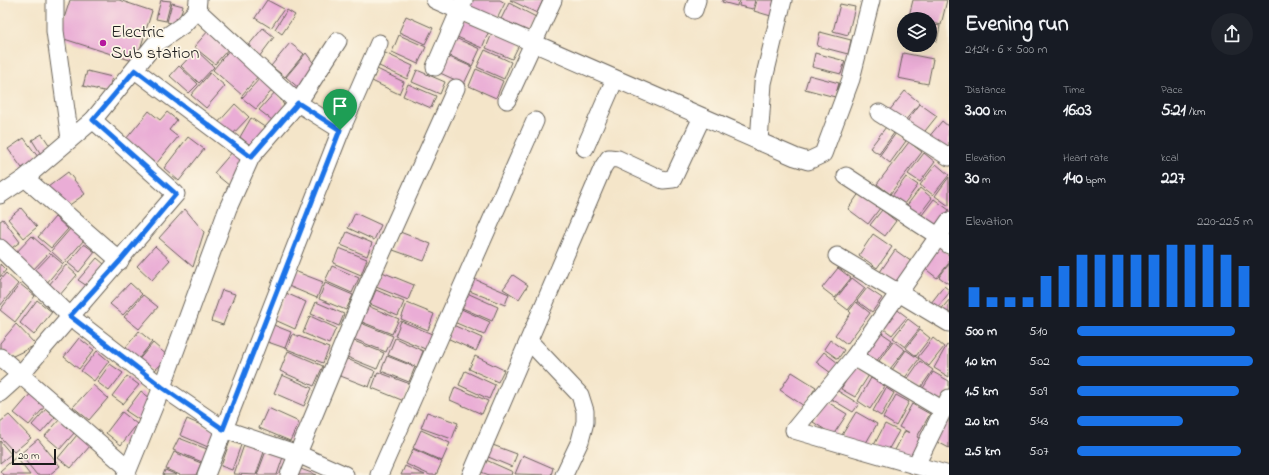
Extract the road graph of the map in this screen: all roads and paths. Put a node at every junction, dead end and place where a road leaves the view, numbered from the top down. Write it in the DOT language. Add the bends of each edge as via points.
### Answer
graph roads {
  1 [pos="55,0"];
  2 [pos="435,0"];
  3 [pos="553,0"];
  4 [pos="783,0"];
  5 [pos="870,0"];
  6 [pos="197,5"];
  7 [pos="462,6"];
  8 [pos="338,40"];
  9 [pos="380,43"];
  10 [pos="532,43"];
  11 [pos="435,68"];
  12 [pos="135,70"];
  13 [pos="615,79"];
  14 [pos="456,88"];
  15 [pos="507,100"];
  16 [pos="298,103"];
  17 [pos="879,113"];
  18 [pos="702,117"];
  19 [pos="93,120"];
  20 [pos="534,121"];
  21 [pos="340,130"];
  22 [pos="70,139"];
  23 [pos="759,142"];
  24 [pos="585,148"];
  25 [pos="251,157"];
  26 [pos="949,157"];
  27 [pos="846,176"];
  28 [pos="25,178"];
  29 [pos="2,189"];
  30 [pos="949,220"];
  31 [pos="944,240"];
  32 [pos="0,248"];
  33 [pos="837,256"];
  34 [pos="120,261"];
  35 [pos="898,292"];
  36 [pos="70,316"];
  37 [pos="949,323"];
  38 [pos="529,341"];
  39 [pos="0,356"];
  40 [pos="854,357"];
  41 [pos="20,375"];
  42 [pos="162,387"];
  43 [pos="0,393"];
  44 [pos="946,404"];
  45 [pos="223,429"];
  46 [pos="298,454"];
  47 [pos="916,465"];
  48 [pos="127,472"];
  49 [pos="206,475"];
  50 [pos="289,475"];
  51 [pos="345,475"];
  52 [pos="379,475"];
  53 [pos="471,475"];
  54 [pos="564,475"];
  55 [pos="949,475"];
  1 -- 22 [label="street" via="55,31"];
  2 -- 7 [label="street"];
  3 -- 10 [label="street"];
  4 -- 23 [label="street" via="763,83"];
  5 -- 23 [label="street" via="851,79 823,154 808,161"];
  6 -- 12 [label="street" via="183,25 154,45"];
  6 -- 16 [label="street"];
  7 -- 10 [label="street"];
  7 -- 11 [label="street"];
  8 -- 16 [label="street"];
  9 -- 21 [label="street"];
  10 -- 13 [label="street"];
  10 -- 15 [label="street"];
  12 -- 19 [label="street"];
  12 -- 25 [label="street"];
  13 -- 18 [label="street"];
  13 -- 24 [label="street"];
  14 -- 46 [label="street" via="368,284"];
  16 -- 21 [label="street"];
  16 -- 25 [label="street"];
  17 -- 26 [label="street"];
  18 -- 23 [label="street"];
  18 -- 38 [label="street" via="673,179 664,180 618,159 609,158"];
  19 -- 22 [label="street"];
  19 -- 34 [label="street" via="176,194"];
  20 -- 52 [label="street"];
  21 -- 45 [label="street"];
  22 -- 28 [label="street"];
  25 -- 42 [label="street" via="226,215"];
  27 -- 31 [label="street"];
  28 -- 29 [label="street"];
  28 -- 34 [label="street"];
  30 -- 31 [label="street"];
  31 -- 35 [label="street"];
  32 -- 36 [label="street"];
  33 -- 35 [label="street"];
  34 -- 36 [label="street"];
  35 -- 37 [label="street"];
  35 -- 40 [label="street"];
  36 -- 41 [label="street"];
  36 -- 42 [label="street"];
  38 -- 53 [label="street"];
  38 -- 54 [label="street" via="580,395 585,411 580,441"];
  39 -- 41 [label="street"];
  40 -- 44 [label="street"];
  40 -- 47 [label="street" via="794,430"];
  41 -- 43 [label="street"];
  41 -- 48 [label="street"];
  42 -- 45 [label="street"];
  42 -- 48 [label="street"];
  44 -- 47 [label="street"];
  45 -- 46 [label="street"];
  45 -- 49 [label="street"];
  46 -- 50 [label="street"];
  46 -- 51 [label="street"];
  47 -- 55 [label="street"];
}
